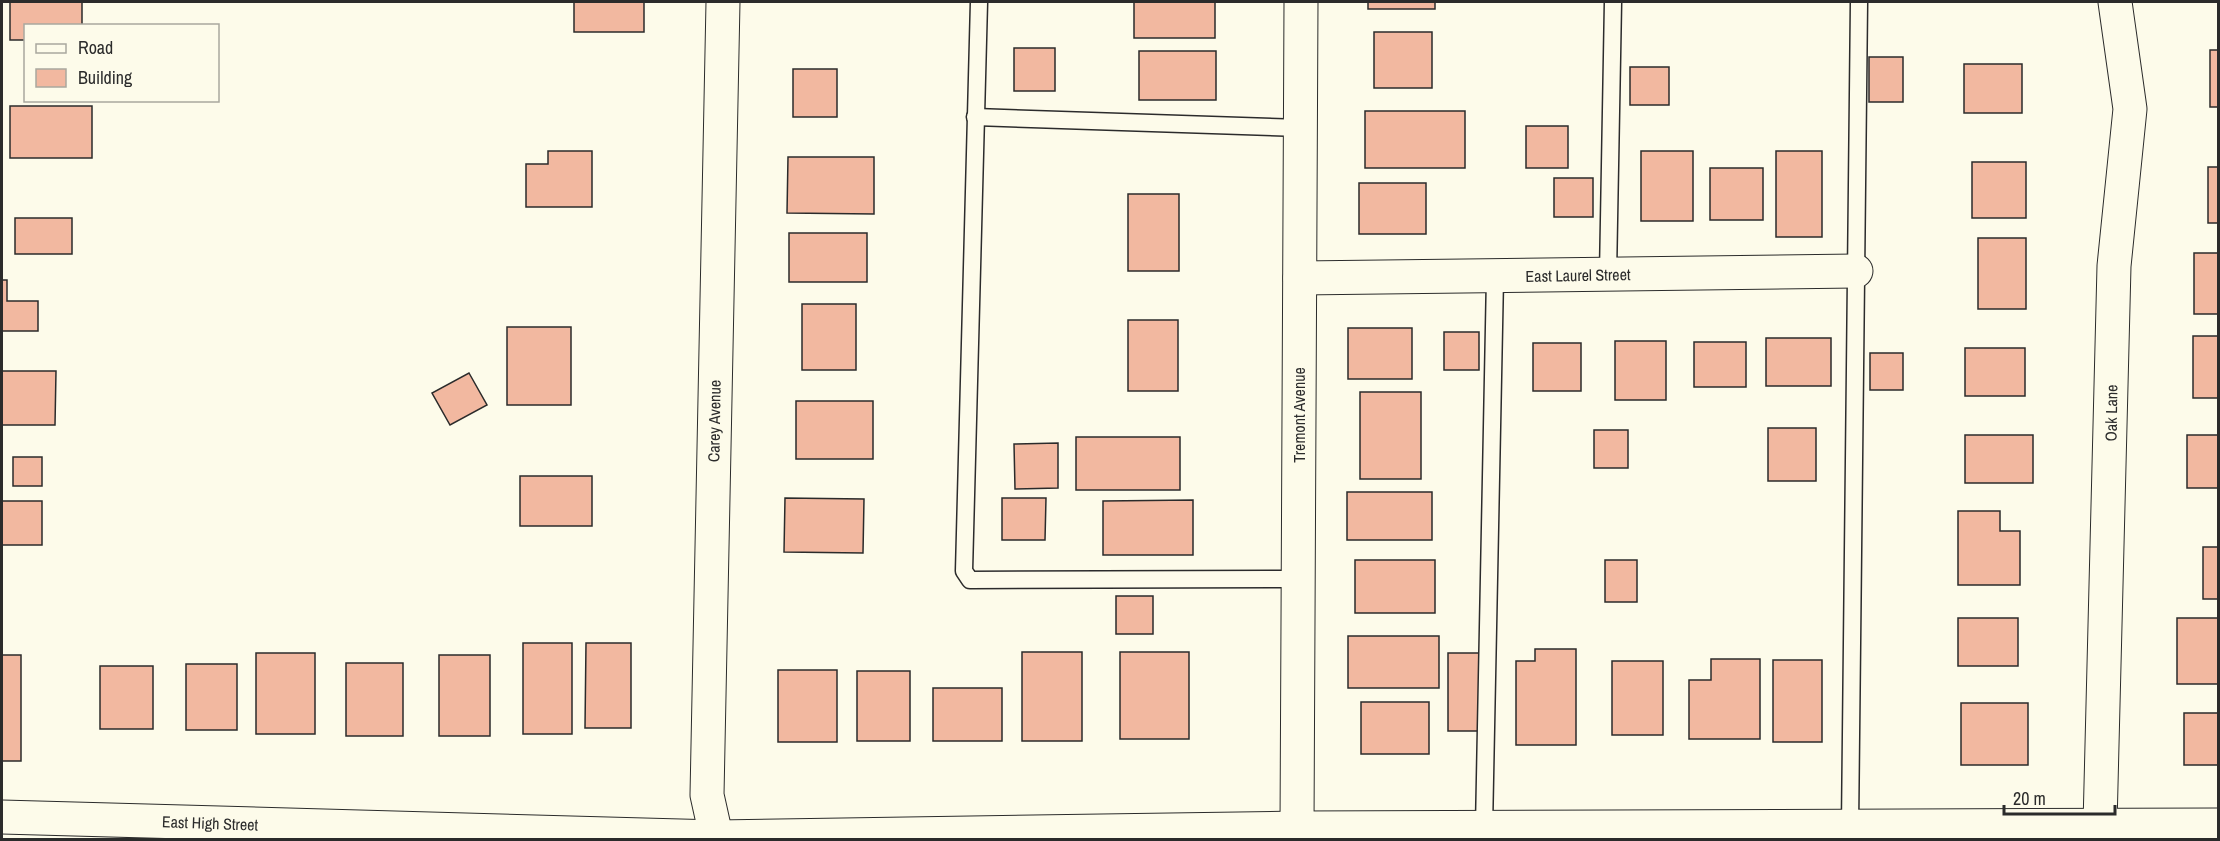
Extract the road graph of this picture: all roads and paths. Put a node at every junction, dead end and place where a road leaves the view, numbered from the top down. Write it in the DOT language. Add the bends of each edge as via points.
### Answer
graph roads {
  1 [pos="723,2"];
  2 [pos="979,2"];
  3 [pos="1301,2"];
  4 [pos="1613,2"];
  5 [pos="1858,2"];
  6 [pos="2115,2"];
  7 [pos="975,117"];
  8 [pos="1300,128"];
  9 [pos="1856,271"];
  10 [pos="1608,275"];
  11 [pos="1495,277"];
  12 [pos="1300,278"];
  13 [pos="1298,579"];
  14 [pos="2,817"];
  15 [pos="2100,825"];
  16 [pos="2218,825"];
  17 [pos="1297,828"];
  18 [pos="1484,828"];
  19 [pos="158,831"];
  20 [pos="1830,831"];
  21 [pos="717,838"];
  1 -- 21 [label="street, Carey Avenue" via="707,795"];
  2 -- 7 [label="lane"];
  3 -- 8 [label="street, Tremont Avenue"];
  4 -- 10 [label="lane"];
  5 -- 9 [label="lane"];
  6 -- 15 [label="street, Oak Lane" via="2130,108 2114,266"];
  7 -- 8 [label="lane"];
  7 -- 13 [label="lane" via="963,571 970,580"];
  8 -- 12 [label="street, Tremont Avenue"];
  9 -- 10 [label="street, East Laurel Street"];
  9 -- 20 [label="lane"];
  10 -- 11 [label="street, East Laurel Street"];
  11 -- 12 [label="street, East Laurel Street"];
  11 -- 18 [label="lane"];
  12 -- 13 [label="street, Tremont Avenue"];
  13 -- 17 [label="street, Tremont Avenue"];
  14 -- 19 [label="street, East High Street"];
  15 -- 16 [label="street, East High Street"];
  15 -- 20 [label="street, East High Street"];
  17 -- 18 [label="street, East High Street"];
  17 -- 21 [label="street, East High Street"];
  18 -- 20 [label="street, East High Street"];
  19 -- 21 [label="street, East High Street"];
}
